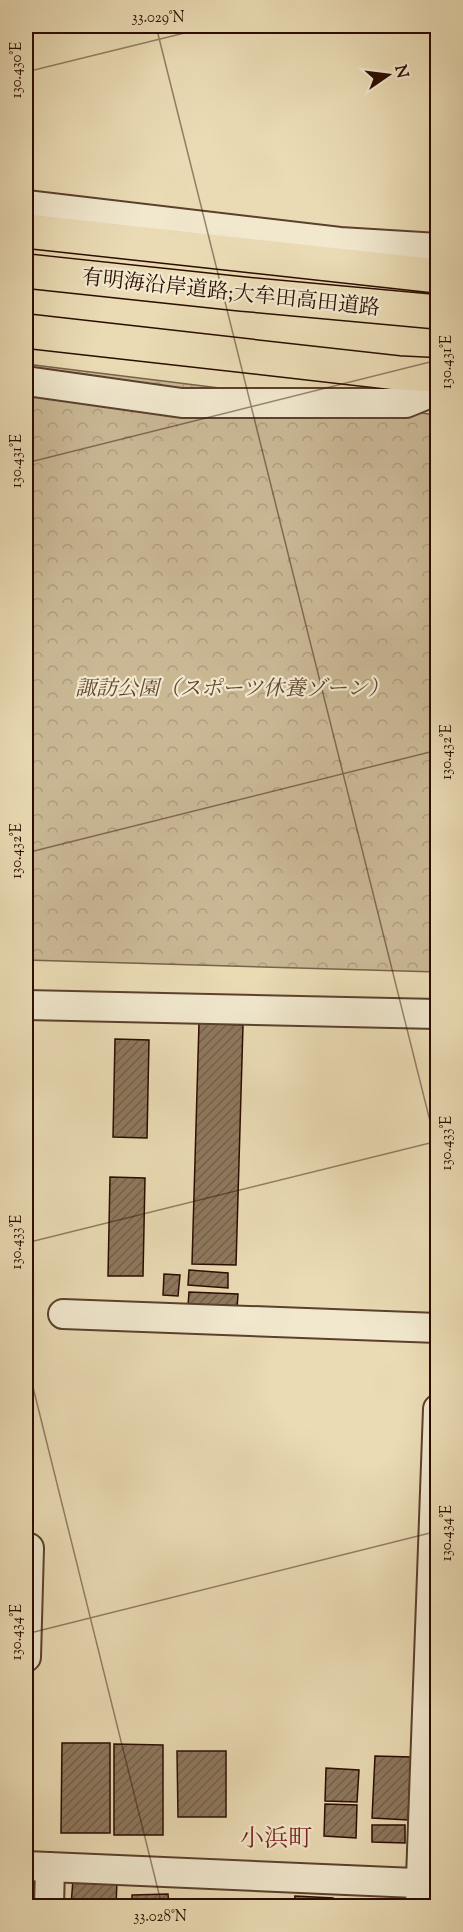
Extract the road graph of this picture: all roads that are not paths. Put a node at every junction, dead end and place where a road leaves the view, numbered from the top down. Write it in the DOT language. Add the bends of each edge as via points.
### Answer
graph roads {
  1 [pos="26,205"];
  2 [pos="36,232"];
  3 [pos="438,248"];
  4 [pos="26,271"];
  5 [pos="438,276"];
  6 [pos="438,312"];
  7 [pos="26,331"];
  8 [pos="438,375"];
  9 [pos="26,381"];
  10 [pos="438,390"];
  11 [pos="26,1005"];
  12 [pos="438,1014"];
  13 [pos="63,1314"];
  14 [pos="438,1328"];
  15 [pos="438,1409"];
  16 [pos="30,1548"];
  17 [pos="26,1657"];
  18 [pos="38,1867"];
  19 [pos="426,1891"];
  20 [pos="49,1906"];
  1 -- 3 [label="street" via="340,242"];
  2 -- 5 [label="highway"];
  4 -- 6 [label="highway, 有明海沿岸道路;大牟田高田道路"];
  7 -- 8 [label="highway"];
  9 -- 10 [label="street" via="182,403 406,403"];
  11 -- 12 [label="street"];
  13 -- 14 [label="street"];
  15 -- 19 [label="street"];
  16 -- 17 [label="street"];
  18 -- 19 [label="street"];
  18 -- 20 [label="street"];
}
